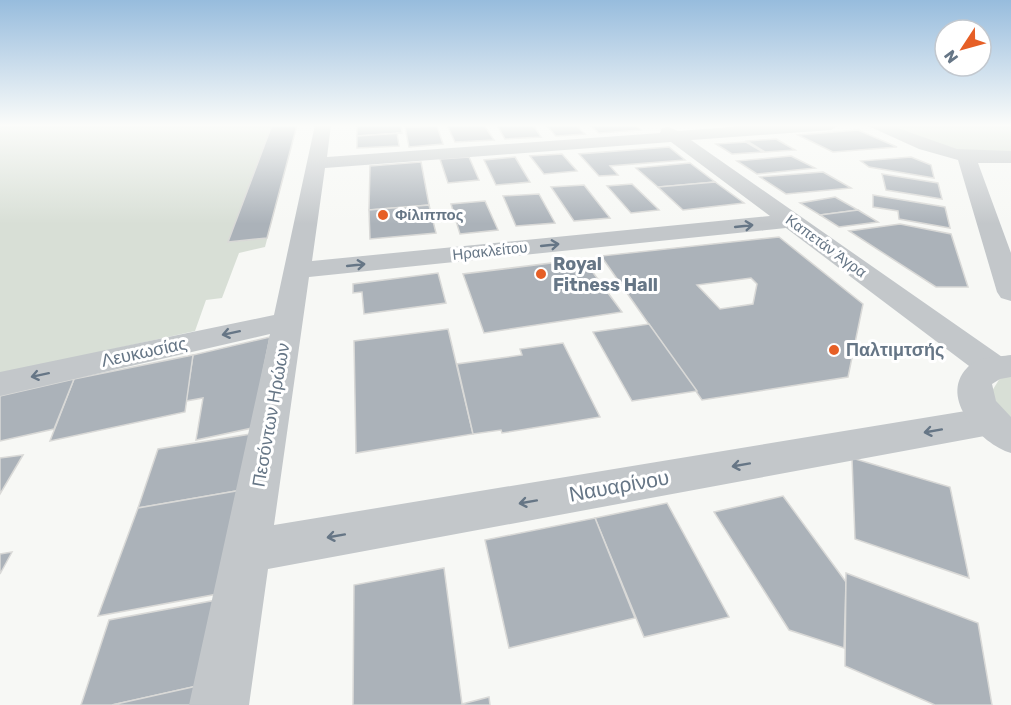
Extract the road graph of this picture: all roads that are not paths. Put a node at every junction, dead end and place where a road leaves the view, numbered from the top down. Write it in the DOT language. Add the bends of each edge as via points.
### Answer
graph roads {
  1 [pos="318,158"];
  2 [pos="373,158"];
  3 [pos="704,158"];
  4 [pos="967,158"];
  5 [pos="971,158"];
  6 [pos="317,163"];
  7 [pos="791,221"];
  8 [pos="297,270"];
  9 [pos="1011,292"];
  10 [pos="288,321"];
  11 [pos="1002,367"];
  12 [pos="0,384"];
  13 [pos="1001,430"];
  14 [pos="247,551"];
  15 [pos="219,705"];
  1 -- 6 [label="street, Πεσόντων Ηρώων"];
  2 -- 6 [label="street"];
  3 -- 7 [label="street, Καπετάν Άγρα"];
  4 -- 5 [label="street"];
  4 -- 9 [label="street"];
  6 -- 8 [label="street, Πεσόντων Ηρώων"];
  8 -- 7 [label="street, Ηρακλείτου, one-way"];
  7 -- 11 [label="street, Καπετάν Άγρα"];
  8 -- 10 [label="street, Πεσόντων Ηρώων"];
  10 -- 12 [label="street, Λευκωσίας, one-way"];
  10 -- 14 [label="street, Πεσόντων Ηρώων"];
  11 -- 13 [label="street" via="981,374 973,393 978,406"];
  13 -- 14 [label="street, Ναυαρίνου, one-way"];
  14 -- 15 [label="street, Πεσόντων Ηρώων"];
}
